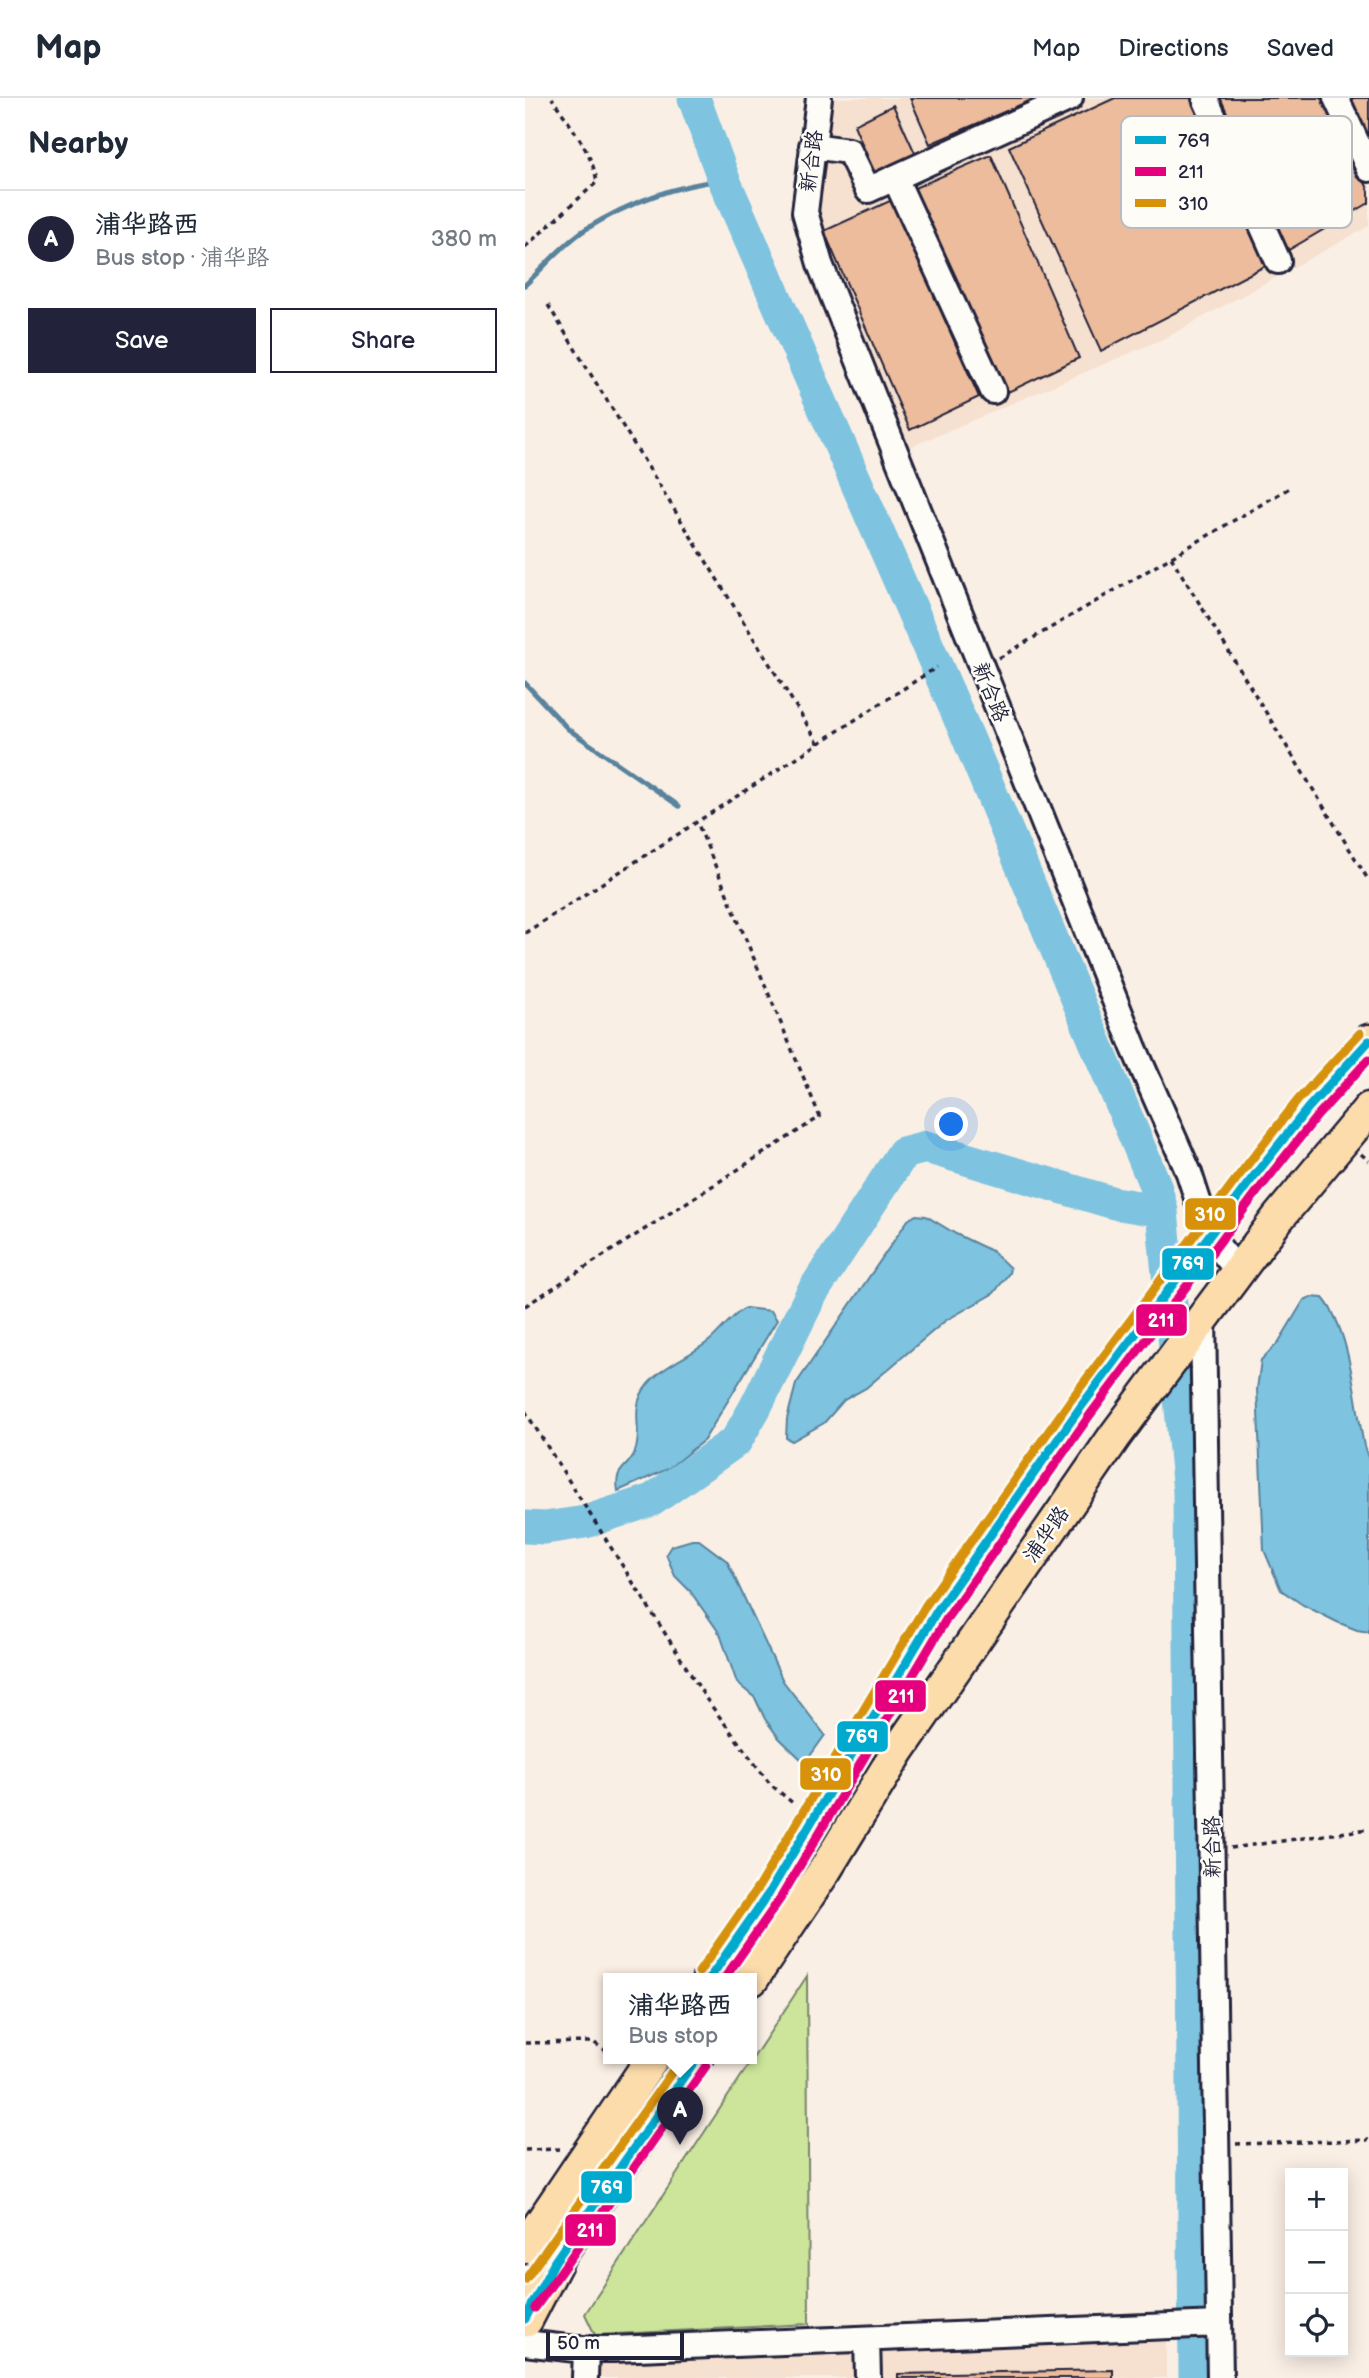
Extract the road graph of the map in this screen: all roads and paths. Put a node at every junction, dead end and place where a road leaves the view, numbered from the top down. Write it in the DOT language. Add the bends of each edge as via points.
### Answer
graph roads {
  1 [pos="552,98"];
  2 [pos="819,98"];
  3 [pos="1070,98"];
  4 [pos="1205,98"];
  5 [pos="1336,98"];
  6 [pos="1213,116"];
  7 [pos="1344,116"];
  8 [pos="1352,132"];
  9 [pos="812,146"];
  10 [pos="1369,169"];
  11 [pos="895,177"];
  12 [pos="1263,228"];
  13 [pos="525,247"];
  14 [pos="1278,261"];
  15 [pos="548,305"];
  16 [pos="993,391"];
  17 [pos="1291,488"];
  18 [pos="1171,557"];
  19 [pos="937,667"];
  20 [pos="982,668"];
  21 [pos="819,744"];
  22 [pos="697,822"];
  23 [pos="1369,881"];
  24 [pos="525,933"];
  25 [pos="1369,1041"];
  26 [pos="1369,1109"];
  27 [pos="1209,1235"];
  28 [pos="1237,1270"];
  29 [pos="525,1306"];
  30 [pos="1187,1338"];
  31 [pos="525,1411"];
  32 [pos="814,1821"];
  33 [pos="1369,1829"];
  34 [pos="1212,1851"];
  35 [pos="713,1973"];
  36 [pos="756,1973"];
  37 [pos="525,2043"];
  38 [pos="603,2049"];
  39 [pos="649,2064"];
  40 [pos="692,2064"];
  41 [pos="1369,2140"];
  42 [pos="1216,2145"];
  43 [pos="592,2148"];
  44 [pos="525,2150"];
  45 [pos="540,2254"];
  46 [pos="525,2301"];
  47 [pos="525,2319"];
  48 [pos="1219,2323"];
  49 [pos="867,2339"];
  50 [pos="525,2343"];
  51 [pos="586,2349"];
  52 [pos="585,2378"];
  53 [pos="868,2378"];
  54 [pos="1220,2378"];
  1 -- 13 [label="path" via="587,152 597,183"];
  2 -- 9 [label="street, 新合路"];
  3 -- 11 [label="street"];
  4 -- 6 [label="street"];
  5 -- 7 [label="street"];
  8 -- 10 [label="street"];
  9 -- 11 [label="street" via="849,151 868,190"];
  9 -- 20 [label="street, 新合路" via="805,212 820,264"];
  11 -- 16 [label="street"];
  12 -- 14 [label="street"];
  15 -- 21 [label="path"];
  17 -- 18 [label="path"];
  18 -- 20 [label="path"];
  18 -- 23 [label="path"];
  19 -- 21 [label="path"];
  20 -- 27 [label="street, 新合路" via="1189,1173"];
  21 -- 22 [label="path"];
  22 -- 24 [label="path"];
  22 -- 29 [label="path" via="820,1117"];
  25 -- 27 [label="main road" via="1308,1108"];
  26 -- 28 [label="main road, 浦华路"];
  27 -- 28 [label="street, 新合路"];
  27 -- 32 [label="main road" via="937,1611"];
  28 -- 30 [label="main road, 浦华路"];
  30 -- 34 [label="street, 新合路"];
  30 -- 36 [label="main road, 浦华路" via="937,1693"];
  31 -- 32 [label="path" via="707,1700 770,1784"];
  32 -- 35 [label="main road"];
  33 -- 34 [label="path"];
  34 -- 42 [label="street, 新合路"];
  37 -- 38 [label="path" via="593,2042"];
  39 -- 43 [label="main road"];
  40 -- 45 [label="main road"];
  41 -- 42 [label="path"];
  42 -- 48 [label="street, 新合路"];
  43 -- 44 [label="path"];
  43 -- 45 [label="main road"];
  45 -- 46 [label="main road"];
  45 -- 47 [label="highway"];
  48 -- 49 [label="street"];
  48 -- 54 [label="street, 新合路"];
  49 -- 51 [label="street"];
  49 -- 53 [label="street"];
  50 -- 51 [label="street"];
  51 -- 52 [label="street"];
}
